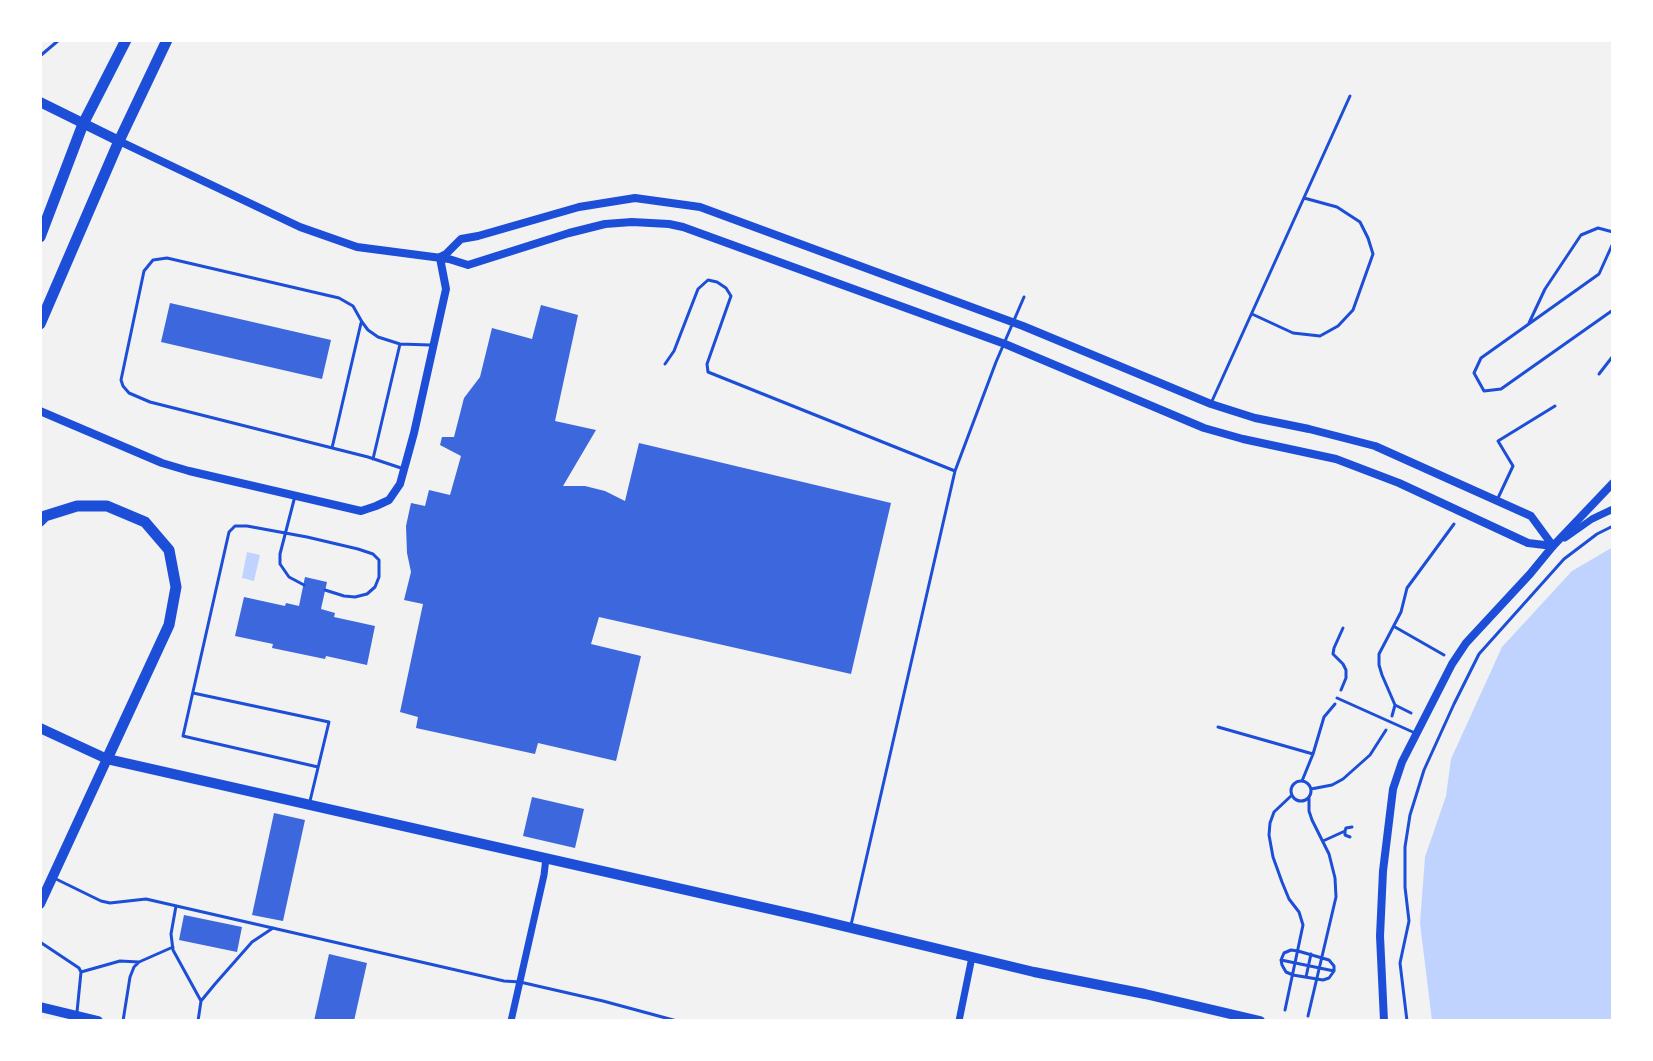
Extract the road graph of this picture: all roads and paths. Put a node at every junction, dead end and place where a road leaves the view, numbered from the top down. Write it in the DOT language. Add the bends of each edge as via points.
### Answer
graph roads {
  1 [pos="59,40"];
  2 [pos="126,40"];
  3 [pos="167,40"];
  4 [pos="40,56"];
  5 [pos="1350,96"];
  6 [pos="40,102"];
  7 [pos="83,124"];
  8 [pos="119,141"];
  9 [pos="1304,198"];
  10 [pos="1613,232"];
  11 [pos="40,237"];
  12 [pos="1613,243"];
  13 [pos="440,258"];
  14 [pos="1024,297"];
  15 [pos="1613,310"];
  16 [pos="1252,314"];
  17 [pos="362,322"];
  18 [pos="1013,323"];
  19 [pos="40,324"];
  20 [pos="1528,324"];
  21 [pos="400,344"];
  22 [pos="1005,344"];
  23 [pos="434,345"];
  24 [pos="1613,356"];
  25 [pos="665,364"];
  26 [pos="1599,374"];
  27 [pos="1211,404"];
  28 [pos="1555,406"];
  29 [pos="40,411"];
  30 [pos="332,448"];
  31 [pos="373,459"];
  32 [pos="404,469"];
  33 [pos="955,471"];
  34 [pos="1613,483"];
  35 [pos="295,496"];
  36 [pos="1497,500"];
  37 [pos="1613,509"];
  38 [pos="40,521"];
  39 [pos="1454,524"];
  40 [pos="1613,526"];
  41 [pos="286,534"];
  42 [pos="1553,546"];
  43 [pos="304,585"];
  44 [pos="325,590"];
  45 [pos="1394,627"];
  46 [pos="1343,628"];
  47 [pos="1444,655"];
  48 [pos="193,693"];
  49 [pos="1337,698"];
  50 [pos="1395,705"];
  51 [pos="1411,713"];
  52 [pos="1390,722"];
  53 [pos="1218,727"];
  54 [pos="40,728"];
  55 [pos="1415,733"];
  56 [pos="1313,754"];
  57 [pos="107,759"];
  58 [pos="318,767"];
  59 [pos="1302,781"];
  60 [pos="1311,789"];
  61 [pos="1292,795"];
  62 [pos="1309,798"];
  63 [pos="309,805"];
  64 [pos="1352,827"];
  65 [pos="1345,831"];
  66 [pos="1350,837"];
  67 [pos="1323,841"];
  68 [pos="546,858"];
  69 [pos="52,877"];
  70 [pos="40,904"];
  71 [pos="176,906"];
  72 [pos="273,928"];
  73 [pos="850,928"];
  74 [pos="40,942"];
  75 [pos="173,947"];
  76 [pos="1298,951"];
  77 [pos="1311,954"];
  78 [pos="1322,956"];
  79 [pos="972,957"];
  80 [pos="1281,960"];
  81 [pos="139,962"];
  82 [pos="1295,962"];
  83 [pos="1308,966"];
  84 [pos="1319,968"];
  85 [pos="1334,971"];
  86 [pos="81,972"];
  87 [pos="1293,975"];
  88 [pos="1306,977"];
  89 [pos="1317,979"];
  90 [pos="520,982"];
  91 [pos="201,1001"];
  92 [pos="40,1007"];
  93 [pos="1285,1010"];
  94 [pos="77,1016"];
  95 [pos="1308,1016"];
  96 [pos="1247,1020"];
  97 [pos="98,1021"];
  98 [pos="123,1021"];
  99 [pos="198,1021"];
  100 [pos="511,1021"];
  101 [pos="677,1021"];
  102 [pos="959,1021"];
  103 [pos="1260,1021"];
  104 [pos="1384,1021"];
  105 [pos="1407,1021"];
  1 -- 4 [label="lane"];
  2 -- 7 [label="main road"];
  3 -- 8 [label="main road"];
  5 -- 9 [label="lane"];
  6 -- 7 [label="main road"];
  7 -- 8 [label="main road"];
  7 -- 11 [label="main road"];
  8 -- 13 [label="street" via="300,227 357,247"];
  8 -- 19 [label="main road"];
  9 -- 16 [label="lane"];
  9 -- 16 [label="lane" via="1337,207 1360,222 1368,238 1373,254 1353,310 1320,336 1293,333"];
  10 -- 20 [label="lane" via="1598,228 1581,235"];
  12 -- 20 [label="lane" via="1599,274"];
  13 -- 18 [label="street" via="461,239 579,207 635,198 700,207"];
  13 -- 22 [label="street" via="468,265 605,224 669,224"];
  13 -- 23 [label="street" via="446,289"];
  14 -- 18 [label="lane"];
  15 -- 20 [label="lane" via="1501,389 1484,391 1474,373 1481,358"];
  16 -- 27 [label="lane"];
  17 -- 21 [label="lane" via="378,337"];
  17 -- 30 [label="lane"];
  17 -- 30 [label="lane" via="347,301 210,268 167,258 153,260 144,271 121,380 129,393"];
  18 -- 22 [label="lane"];
  18 -- 27 [label="street"];
  21 -- 23 [label="lane"];
  21 -- 31 [label="lane"];
  22 -- 33 [label="lane"];
  22 -- 42 [label="street" via="1204,428 1336,459 1528,543"];
  23 -- 32 [label="street"];
  24 -- 26 [label="lane"];
  25 -- 33 [label="lane" via="698,289 708,280 717,282 731,296 708,372"];
  27 -- 36 [label="street" via="1375,446"];
  28 -- 36 [label="lane" via="1498,441 1513,466"];
  29 -- 35 [label="street" via="162,463"];
  30 -- 31 [label="lane"];
  31 -- 32 [label="lane"];
  32 -- 35 [label="street" via="389,500 361,511"];
  33 -- 73 [label="lane"];
  34 -- 42 [label="street"];
  35 -- 41 [label="lane"];
  36 -- 42 [label="street" via="1531,516"];
  37 -- 42 [label="street"];
  38 -- 57 [label="main road" via="77,506 107,506 145,522 169,550 176,587 169,625"];
  39 -- 45 [label="path" via="1407,588"];
  40 -- 105 [label="path" via="1564,559 1479,654 1424,770 1405,847 1409,921 1400,963"];
  41 -- 43 [label="lane" via="280,564"];
  41 -- 44 [label="lane" via="358,549 379,560 379,577 367,594 344,596"];
  41 -- 48 [label="lane" via="247,526 229,532"];
  42 -- 55 [label="street" via="1466,643"];
  45 -- 47 [label="path"];
  45 -- 50 [label="path" via="1379,654 1379,665"];
  46 -- 49 [label="path" via="1333,654 1346,670"];
  48 -- 58 [label="lane" via="183,736"];
  48 -- 58 [label="lane" via="329,722"];
  49 -- 52 [label="lane"];
  49 -- 56 [label="path" via="1324,717"];
  50 -- 51 [label="path"];
  50 -- 52 [label="path"];
  52 -- 55 [label="lane"];
  52 -- 60 [label="path" via="1355,769 1332,785"];
  53 -- 56 [label="path"];
  54 -- 57 [label="main road"];
  55 -- 104 [label="street" via="1393,789 1383,871"];
  56 -- 59 [label="path"];
  57 -- 63 [label="main road"];
  57 -- 69 [label="main road"];
  58 -- 63 [label="lane"];
  59 -- 60 [label="path"];
  59 -- 61 [label="path" via="1292,786"];
  60 -- 62 [label="path"];
  61 -- 62 [label="path"];
  61 -- 76 [label="path" via="1274,812 1269,835 1282,882 1303,925"];
  62 -- 67 [label="path" via="1309,811"];
  63 -- 68 [label="main road"];
  64 -- 65 [label="path"];
  65 -- 66 [label="path"];
  65 -- 67 [label="path"];
  67 -- 78 [label="path" via="1336,897"];
  68 -- 73 [label="main road"];
  68 -- 90 [label="street"];
  69 -- 70 [label="main road"];
  69 -- 71 [label="lane" via="101,901 146,899"];
  71 -- 72 [label="lane"];
  71 -- 75 [label="lane"];
  72 -- 90 [label="lane"];
  72 -- 91 [label="lane" via="252,942"];
  73 -- 79 [label="main road"];
  74 -- 86 [label="lane"];
  75 -- 81 [label="lane"];
  75 -- 91 [label="lane"];
  76 -- 77 [label="path"];
  76 -- 80 [label="path" via="1284,953"];
  76 -- 82 [label="path"];
  77 -- 78 [label="path"];
  77 -- 83 [label="path"];
  78 -- 84 [label="path"];
  78 -- 85 [label="path"];
  79 -- 96 [label="main road"];
  79 -- 102 [label="street"];
  80 -- 82 [label="path"];
  80 -- 87 [label="path"];
  81 -- 86 [label="lane" via="120,961"];
  81 -- 98 [label="lane" via="130,977"];
  82 -- 83 [label="path"];
  82 -- 87 [label="path"];
  83 -- 84 [label="path"];
  83 -- 88 [label="path"];
  84 -- 85 [label="path"];
  84 -- 89 [label="path"];
  85 -- 89 [label="path" via="1329,978"];
  86 -- 94 [label="lane"];
  87 -- 88 [label="path"];
  87 -- 93 [label="path"];
  88 -- 89 [label="path"];
  89 -- 95 [label="path"];
  90 -- 100 [label="street"];
  90 -- 101 [label="lane"];
  91 -- 99 [label="lane"];
  92 -- 94 [label="main road"];
  94 -- 97 [label="main road"];
  96 -- 103 [label="main road"];
}
